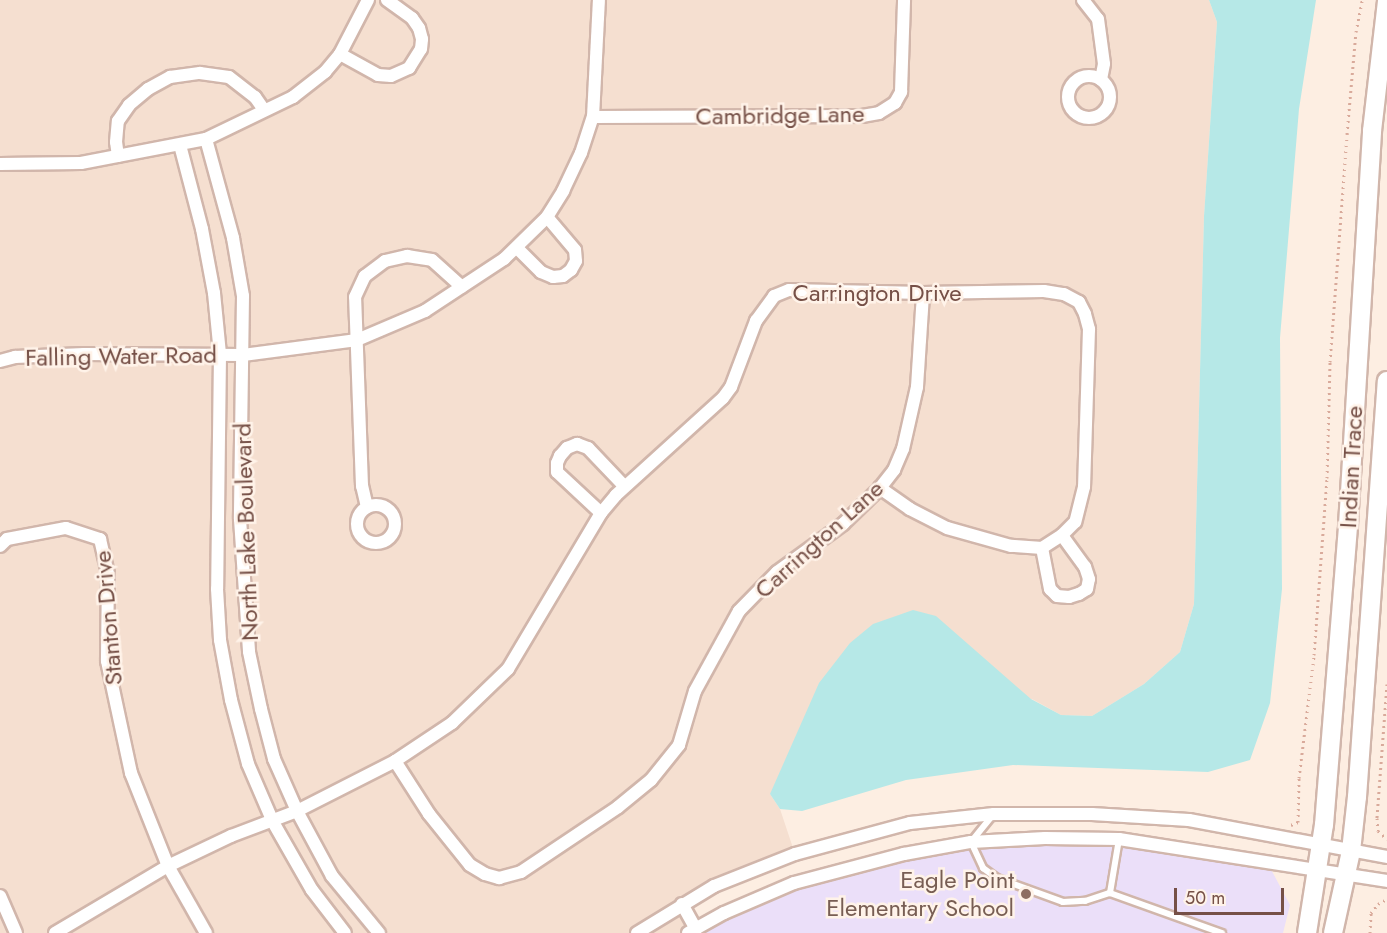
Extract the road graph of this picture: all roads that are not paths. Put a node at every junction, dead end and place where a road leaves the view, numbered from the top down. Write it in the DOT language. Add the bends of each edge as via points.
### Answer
graph roads {
  1 [pos="368,0"];
  2 [pos="387,0"];
  3 [pos="598,0"];
  4 [pos="904,0"];
  5 [pos="1083,0"];
  6 [pos="1387,1"];
  7 [pos="339,54"];
  8 [pos="1101,80"];
  9 [pos="264,111"];
  10 [pos="593,117"];
  11 [pos="206,139"];
  12 [pos="180,145"];
  13 [pos="118,156"];
  14 [pos="0,164"];
  15 [pos="547,217"];
  16 [pos="517,248"];
  17 [pos="462,287"];
  18 [pos="923,293"];
  19 [pos="357,340"];
  20 [pos="220,354"];
  21 [pos="243,354"];
  22 [pos="0,361"];
  23 [pos="1387,381"];
  24 [pos="624,486"];
  25 [pos="880,488"];
  26 [pos="367,507"];
  27 [pos="601,513"];
  28 [pos="1062,535"];
  29 [pos="0,546"];
  30 [pos="1042,548"];
  31 [pos="395,761"];
  32 [pos="297,811"];
  33 [pos="994,814"];
  34 [pos="273,822"];
  35 [pos="1119,839"];
  36 [pos="971,842"];
  37 [pos="1320,844"];
  38 [pos="1351,851"];
  39 [pos="1387,857"];
  40 [pos="168,866"];
  41 [pos="1316,870"];
  42 [pos="1346,876"];
  43 [pos="1387,881"];
  44 [pos="1110,893"];
  45 [pos="0,896"];
  46 [pos="682,904"];
  47 [pos="692,931"];
  48 [pos="16,933"];
  49 [pos="55,933"];
  50 [pos="206,933"];
  51 [pos="345,933"];
  52 [pos="379,933"];
  53 [pos="637,933"];
  54 [pos="1222,933"];
  55 [pos="1307,933"];
  56 [pos="1333,933"];
  1 -- 7 [label="street"];
  2 -- 7 [label="street" via="419,28 421,49 409,68 391,76 378,75"];
  3 -- 10 [label="street, Falling Water Road"];
  4 -- 10 [label="street, Cambridge Lane" via="901,92 895,103 879,113"];
  5 -- 8 [label="street" via="1098,19 1104,64"];
  6 -- 37 [label="main road, Indian Trace" via="1372,131 1348,525"];
  7 -- 9 [label="street" via="317,78"];
  9 -- 11 [label="street"];
  9 -- 13 [label="street" via="255,97 229,77 200,73 170,77 129,105 118,122"];
  10 -- 15 [label="street, Falling Water Road" via="581,153"];
  11 -- 12 [label="street"];
  11 -- 21 [label="street, North Lake Boulevard" via="233,238 241,285"];
  12 -- 13 [label="street"];
  12 -- 20 [label="street, North Lake Boulevard" via="202,230"];
  13 -- 14 [label="street" via="81,163"];
  15 -- 16 [label="street, Falling Water Road"];
  15 -- 16 [label="street" via="575,250 576,261 571,270 553,277 542,272"];
  16 -- 17 [label="street, Falling Water Road"];
  17 -- 19 [label="street, Falling Water Road" via="425,311"];
  17 -- 19 [label="street" via="432,260 407,256 386,261 365,276 355,297"];
  18 -- 24 [label="street, Carrington Drive" via="789,290 774,296 756,321 731,387 723,398"];
  18 -- 25 [label="street, Carrington Lane" via="917,387 903,449"];
  18 -- 28 [label="street, Carrington Drive" via="1044,291 1064,294 1079,302 1089,329 1084,487 1075,522"];
  19 -- 21 [label="street, Falling Water Road"];
  19 -- 26 [label="street" via="362,486"];
  20 -- 21 [label="street, Falling Water Road"];
  20 -- 22 [label="street, Falling Water Road" via="84,354"];
  20 -- 34 [label="street, North Lake Boulevard" via="220,640 248,764"];
  21 -- 32 [label="street, North Lake Boulevard" via="240,519 249,652 274,759"];
  23 -- 38 [label="main road, Indian Trace"];
  24 -- 27 [label="street, Carrington Drive"];
  24 -- 27 [label="street" via="588,448 577,444 560,456 557,472"];
  25 -- 30 [label="street" via="947,528 1011,546"];
  25 -- 31 [label="street, Carrington Lane" via="843,524 777,573 740,611 695,692 679,745 651,780 521,872 499,878 470,865 429,814"];
  27 -- 31 [label="street, Carrington Drive" via="508,669 452,723"];
  28 -- 30 [label="street, Carrington Drive"];
  28 -- 30 [label="street" via="1085,567 1087,589 1069,597 1058,596 1050,589"];
  29 -- 40 [label="street, Stanton Drive" via="7,539 66,528 100,539 108,574 107,661 131,773"];
  31 -- 32 [label="street, Carrington Drive"];
  32 -- 34 [label="street"];
  32 -- 52 [label="street, North Lake Boulevard" via="332,876"];
  33 -- 36 [label="lane"];
  33 -- 37 [label="street" via="1092,814 1189,820"];
  33 -- 46 [label="street" via="909,823 795,854 714,886"];
  34 -- 40 [label="street" via="231,836"];
  34 -- 51 [label="street, North Lake Boulevard" via="312,890"];
  35 -- 36 [label="street"];
  35 -- 41 [label="street"];
  35 -- 44 [label="lane"];
  36 -- 44 [label="lane" via="983,868 1008,882 1064,902 1085,901"];
  36 -- 47 [label="street" via="904,854 794,883"];
  37 -- 38 [label="street"];
  37 -- 41 [label="main road, Indian Trace"];
  38 -- 39 [label="street"];
  38 -- 42 [label="main road, Indian Trace"];
  40 -- 49 [label="street"];
  40 -- 50 [label="street, Stanton Drive"];
  41 -- 42 [label="street"];
  41 -- 55 [label="main road, Indian Trace"];
  42 -- 43 [label="street"];
  42 -- 56 [label="main road, Indian Trace"];
  44 -- 54 [label="lane"];
  45 -- 48 [label="street"];
  46 -- 47 [label="street"];
  46 -- 53 [label="street"];
}
